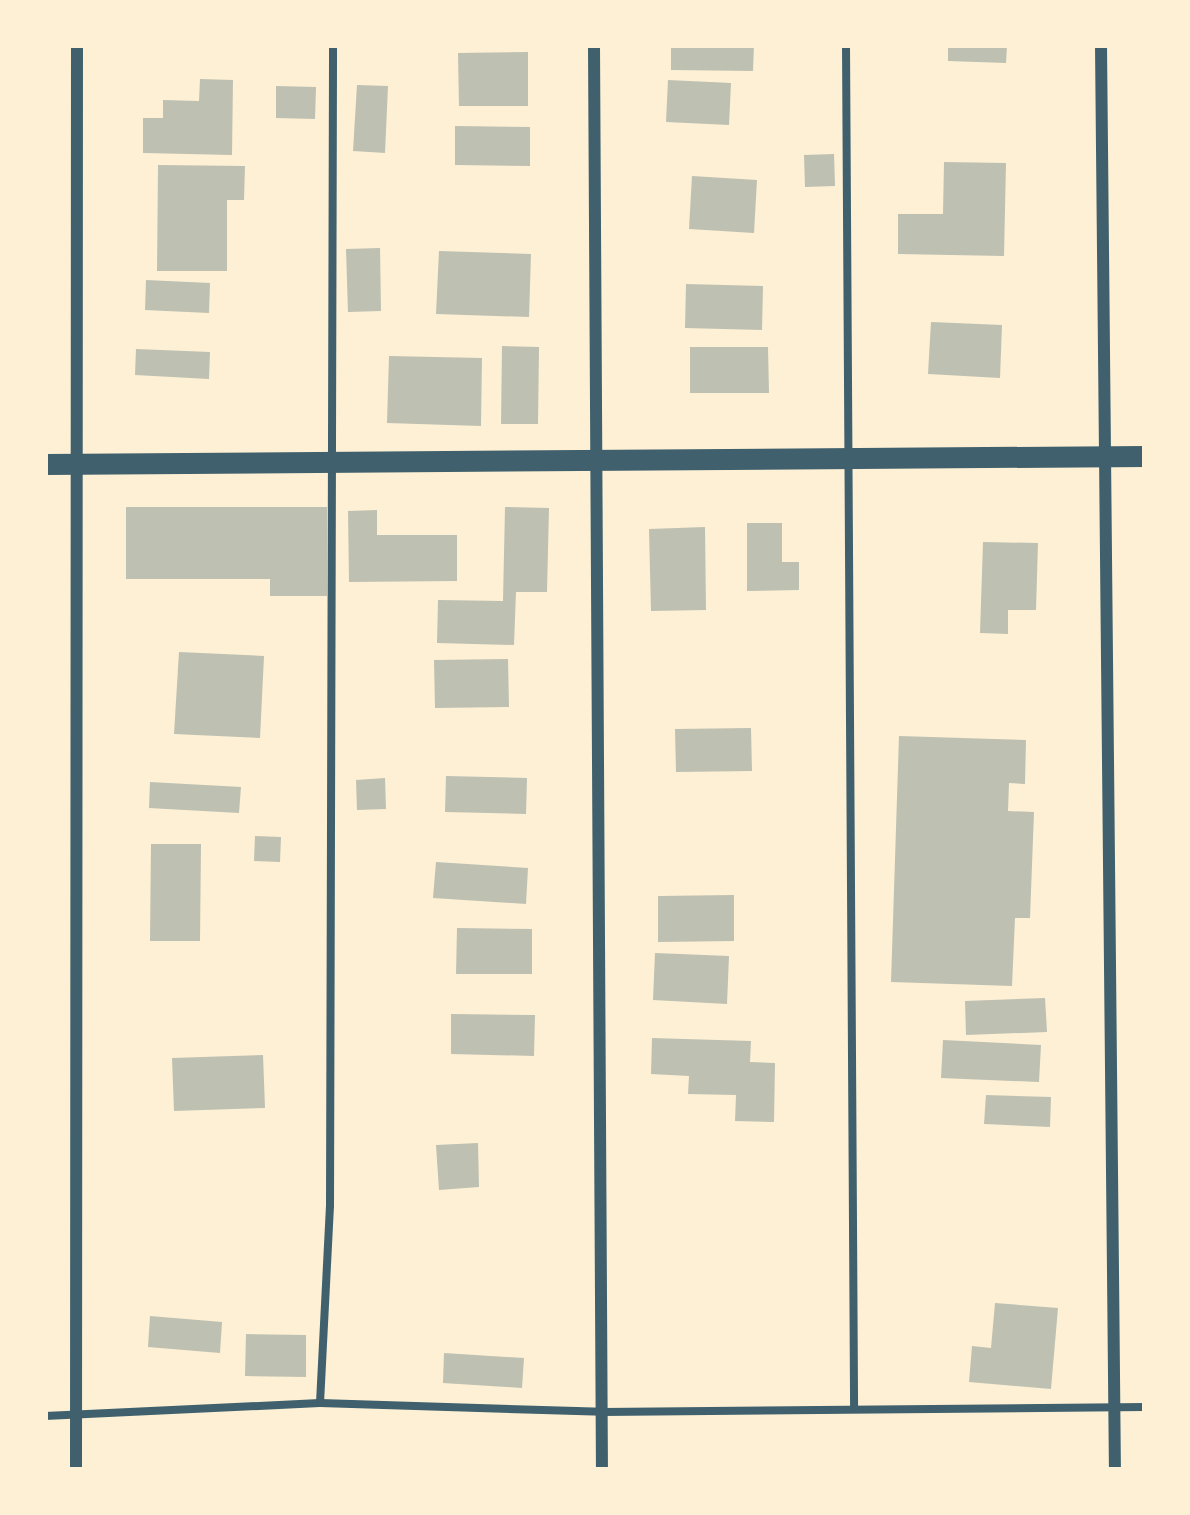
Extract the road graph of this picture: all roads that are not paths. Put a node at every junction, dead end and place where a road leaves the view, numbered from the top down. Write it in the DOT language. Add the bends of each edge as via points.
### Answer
graph roads {
  1 [pos="77,45"];
  2 [pos="333,45"];
  3 [pos="594,45"];
  4 [pos="846,45"];
  5 [pos="1101,45"];
  6 [pos="597,454"];
  7 [pos="845,455"];
  8 [pos="1102,455"];
  9 [pos="1145,456"];
  10 [pos="330,459"];
  11 [pos="77,463"];
  12 [pos="45,464"];
  13 [pos="320,1402"];
  14 [pos="1114,1406"];
  15 [pos="854,1407"];
  16 [pos="1145,1407"];
  17 [pos="602,1412"];
  18 [pos="45,1416"];
  19 [pos="77,1417"];
  20 [pos="76,1470"];
  21 [pos="602,1470"];
  22 [pos="1115,1470"];
  1 -- 11 [label="street"];
  2 -- 10 [label="lane"];
  3 -- 6 [label="street"];
  4 -- 7 [label="lane"];
  5 -- 8 [label="street"];
  6 -- 7 [label="street"];
  6 -- 10 [label="street"];
  6 -- 17 [label="street"];
  7 -- 8 [label="street"];
  7 -- 15 [label="lane"];
  8 -- 9 [label="street"];
  8 -- 14 [label="street"];
  10 -- 11 [label="street"];
  10 -- 13 [label="lane" via="330,1206"];
  11 -- 12 [label="street"];
  11 -- 19 [label="street"];
  13 -- 17 [label="lane"];
  13 -- 19 [label="lane"];
  14 -- 15 [label="lane"];
  14 -- 16 [label="lane"];
  14 -- 22 [label="street"];
  15 -- 17 [label="lane"];
  17 -- 21 [label="street"];
  18 -- 19 [label="lane"];
  19 -- 20 [label="street"];
}
